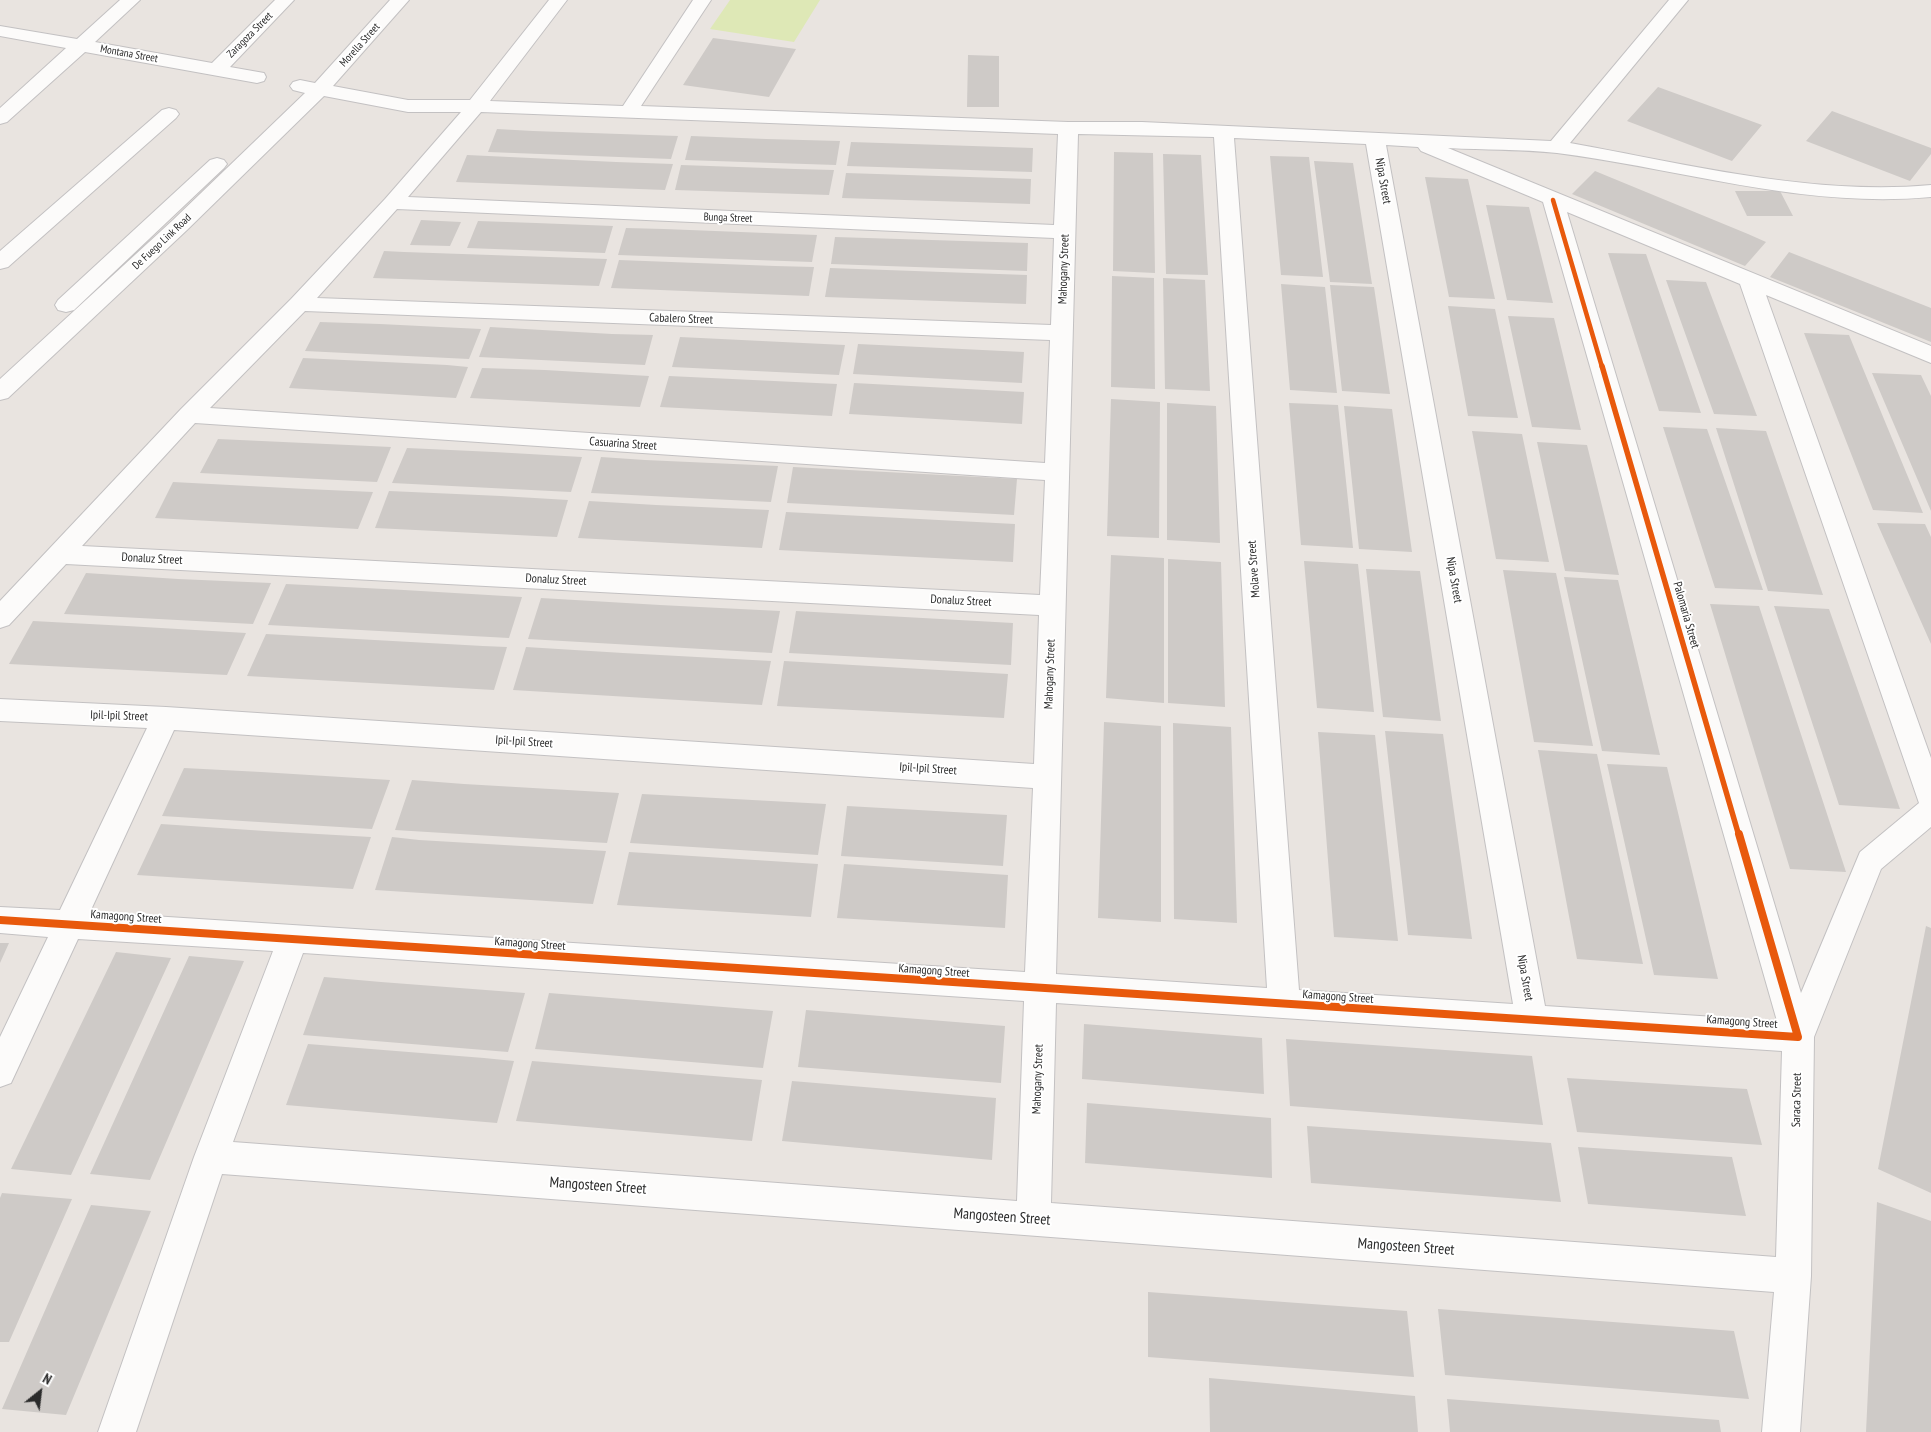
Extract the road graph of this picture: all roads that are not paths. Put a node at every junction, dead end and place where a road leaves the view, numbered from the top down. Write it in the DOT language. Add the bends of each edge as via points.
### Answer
graph roads {
  1 [pos="131,0"];
  2 [pos="285,0"];
  3 [pos="376,0"];
  4 [pos="400,0"];
  5 [pos="558,0"];
  6 [pos="702,0"];
  7 [pos="1678,0"];
  8 [pos="0,32"];
  9 [pos="80,46"];
  10 [pos="216,70"];
  11 [pos="257,77"];
  12 [pos="310,87"];
  13 [pos="476,106"];
  14 [pos="628,112"];
  15 [pos="169,114"];
  16 [pos="0,118"];
  17 [pos="1068,128"];
  18 [pos="1224,133"];
  19 [pos="1375,138"];
  20 [pos="1408,139"];
  21 [pos="1556,147"];
  22 [pos="1931,191"];
  23 [pos="1553,200"];
  24 [pos="392,203"];
  25 [pos="1065,232"];
  26 [pos="0,262"];
  27 [pos="1750,281"];
  28 [pos="300,304"];
  29 [pos="1062,333"];
  30 [pos="1931,355"];
  31 [pos="0,367"];
  32 [pos="0,392"];
  33 [pos="189,416"];
  34 [pos="1057,472"];
  35 [pos="59,554"];
  36 [pos="1053,606"];
  37 [pos="0,618"];
  38 [pos="0,710"];
  39 [pos="166,718"];
  40 [pos="1047,777"];
  41 [pos="1931,798"];
  42 [pos="1931,810"];
  43 [pos="0,920"];
  44 [pos="69,924"];
  45 [pos="293,939"];
  46 [pos="1040,989"];
  47 [pos="1284,1005"];
  48 [pos="1532,1021"];
  49 [pos="1798,1037"];
  50 [pos="0,1072"];
  51 [pos="211,1157"];
  52 [pos="1033,1219"];
  53 [pos="1793,1276"];
  54 [pos="117,1432"];
  55 [pos="1781,1432"];
  1 -- 9 [label="street"];
  2 -- 10 [label="street, Zaragoza Street"];
  3 -- 12 [label="street, Morella Street"];
  4 -- 12 [label="street, Morella Street"];
  5 -- 13 [label="street"];
  6 -- 14 [label="street"];
  7 -- 21 [label="street"];
  8 -- 9 [label="street, Montana Street"];
  9 -- 10 [label="street, Montana Street"];
  9 -- 16 [label="street"];
  10 -- 11 [label="street, Montana Street"];
  12 -- 13 [label="street" via="408,106"];
  12 -- 31 [label="street, De Fuego Link Road"];
  12 -- 32 [label="street, De Fuego Link Road" via="180,225"];
  13 -- 14 [label="street"];
  13 -- 24 [label="street"];
  14 -- 17 [label="street"];
  15 -- 26 [label="street"];
  17 -- 18 [label="street"];
  17 -- 25 [label="street, Mahogany Street"];
  18 -- 19 [label="street"];
  18 -- 47 [label="street, Molave Street"];
  19 -- 20 [label="street"];
  19 -- 48 [label="street, Nipa Street"];
  20 -- 21 [label="street"];
  20 -- 23 [label="street"];
  21 -- 22 [label="street" via="1798,189 1889,195"];
  23 -- 27 [label="street"];
  23 -- 49 [label="street, Palomaria Street"];
  24 -- 25 [label="street, Bunga Street"];
  24 -- 28 [label="street"];
  25 -- 29 [label="street, Mahogany Street"];
  27 -- 30 [label="street"];
  27 -- 41 [label="street"];
  28 -- 29 [label="street, Cabalero Street"];
  28 -- 33 [label="street"];
  29 -- 34 [label="street, Mahogany Street"];
  33 -- 34 [label="street, Casuarina Street"];
  33 -- 35 [label="street"];
  34 -- 36 [label="street, Mahogany Street"];
  35 -- 36 [label="street, Donaluz Street"];
  35 -- 37 [label="street"];
  36 -- 40 [label="street, Mahogany Street"];
  38 -- 39 [label="street, Ipil-Ipil Street"];
  39 -- 40 [label="street, Ipil-Ipil Street"];
  39 -- 44 [label="street"];
  40 -- 46 [label="street, Mahogany Street"];
  42 -- 49 [label="street, Saraca Street" via="1870,861"];
  43 -- 44 [label="street, Kamagong Street"];
  44 -- 45 [label="street, Kamagong Street"];
  44 -- 50 [label="street"];
  45 -- 46 [label="street, Kamagong Street"];
  45 -- 51 [label="street"];
  46 -- 47 [label="street, Kamagong Street"];
  46 -- 52 [label="street, Mahogany Street"];
  47 -- 48 [label="street, Kamagong Street"];
  48 -- 49 [label="street, Kamagong Street"];
  49 -- 53 [label="street, Saraca Street"];
  51 -- 52 [label="street, Mangosteen Street"];
  51 -- 54 [label="street"];
  52 -- 53 [label="street, Mangosteen Street"];
  53 -- 55 [label="street, Saraca Street"];
}
